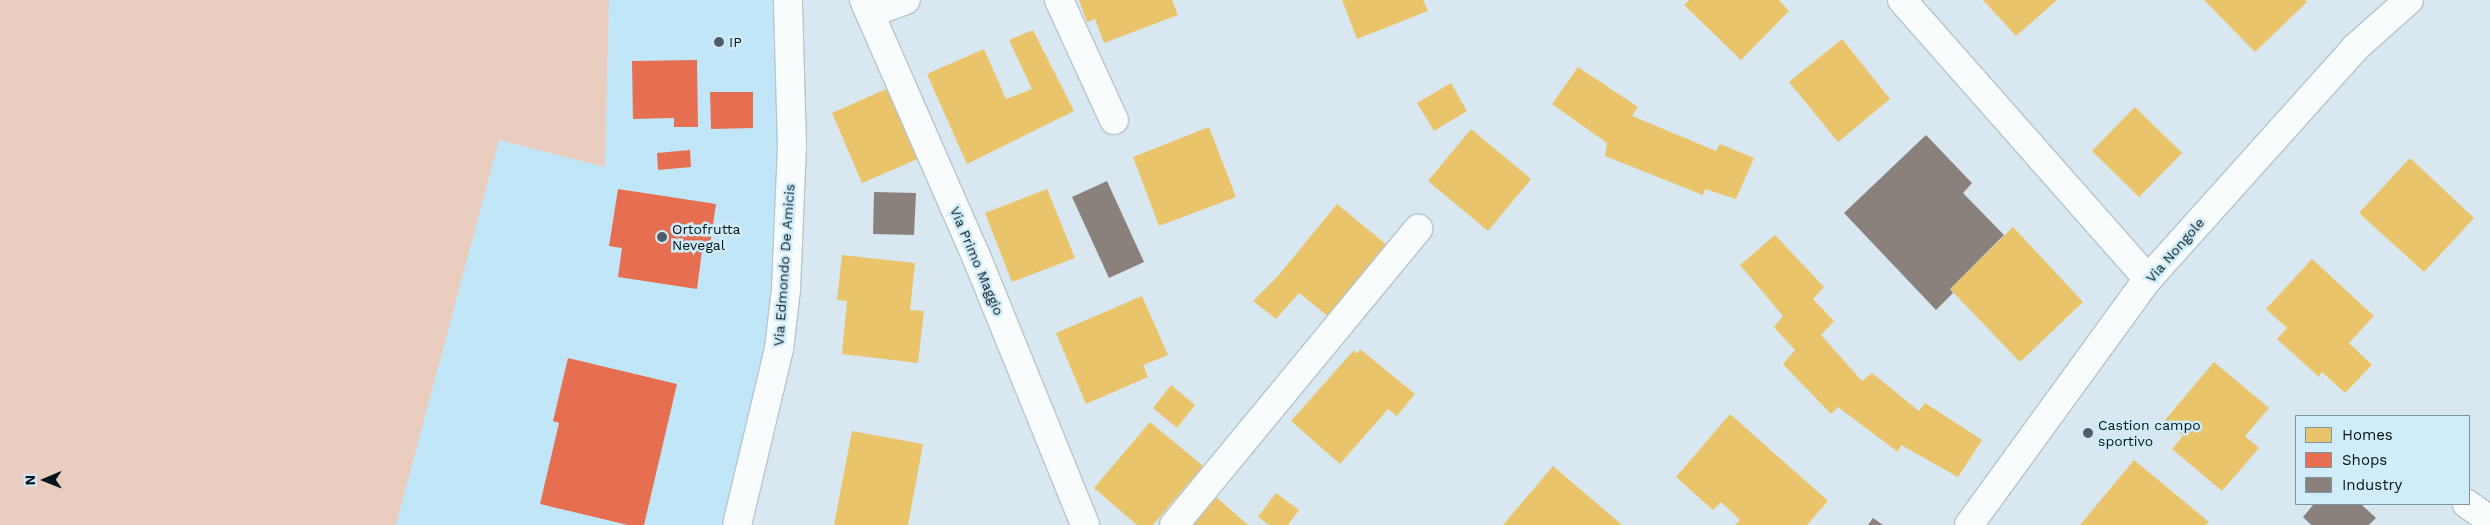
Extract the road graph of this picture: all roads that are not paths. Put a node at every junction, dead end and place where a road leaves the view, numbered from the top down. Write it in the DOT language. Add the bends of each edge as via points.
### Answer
graph roads {
  1 [pos="788,0"];
  2 [pos="906,0"];
  3 [pos="1059,0"];
  4 [pos="1902,0"];
  5 [pos="2409,0"];
  6 [pos="867,7"];
  7 [pos="1114,120"];
  8 [pos="1418,229"];
  9 [pos="2148,279"];
  10 [pos="2468,505"];
  11 [pos="2490,520"];
  12 [pos="737,525"];
  13 [pos="1085,525"];
  14 [pos="1174,525"];
  15 [pos="1969,525"];
  1 -- 12 [label="street, Via Edmondo De Amicis" via="792,146 786,289 779,349"];
  2 -- 6 [label="street"];
  3 -- 7 [label="street"];
  4 -- 9 [label="street"];
  5 -- 9 [label="street, Via Nongole" via="2355,48"];
  6 -- 13 [label="street, Via Primo Maggio" via="976,256"];
  8 -- 14 [label="street"];
  9 -- 15 [label="street, Via Nongole"];
  10 -- 11 [label="street"];
}
